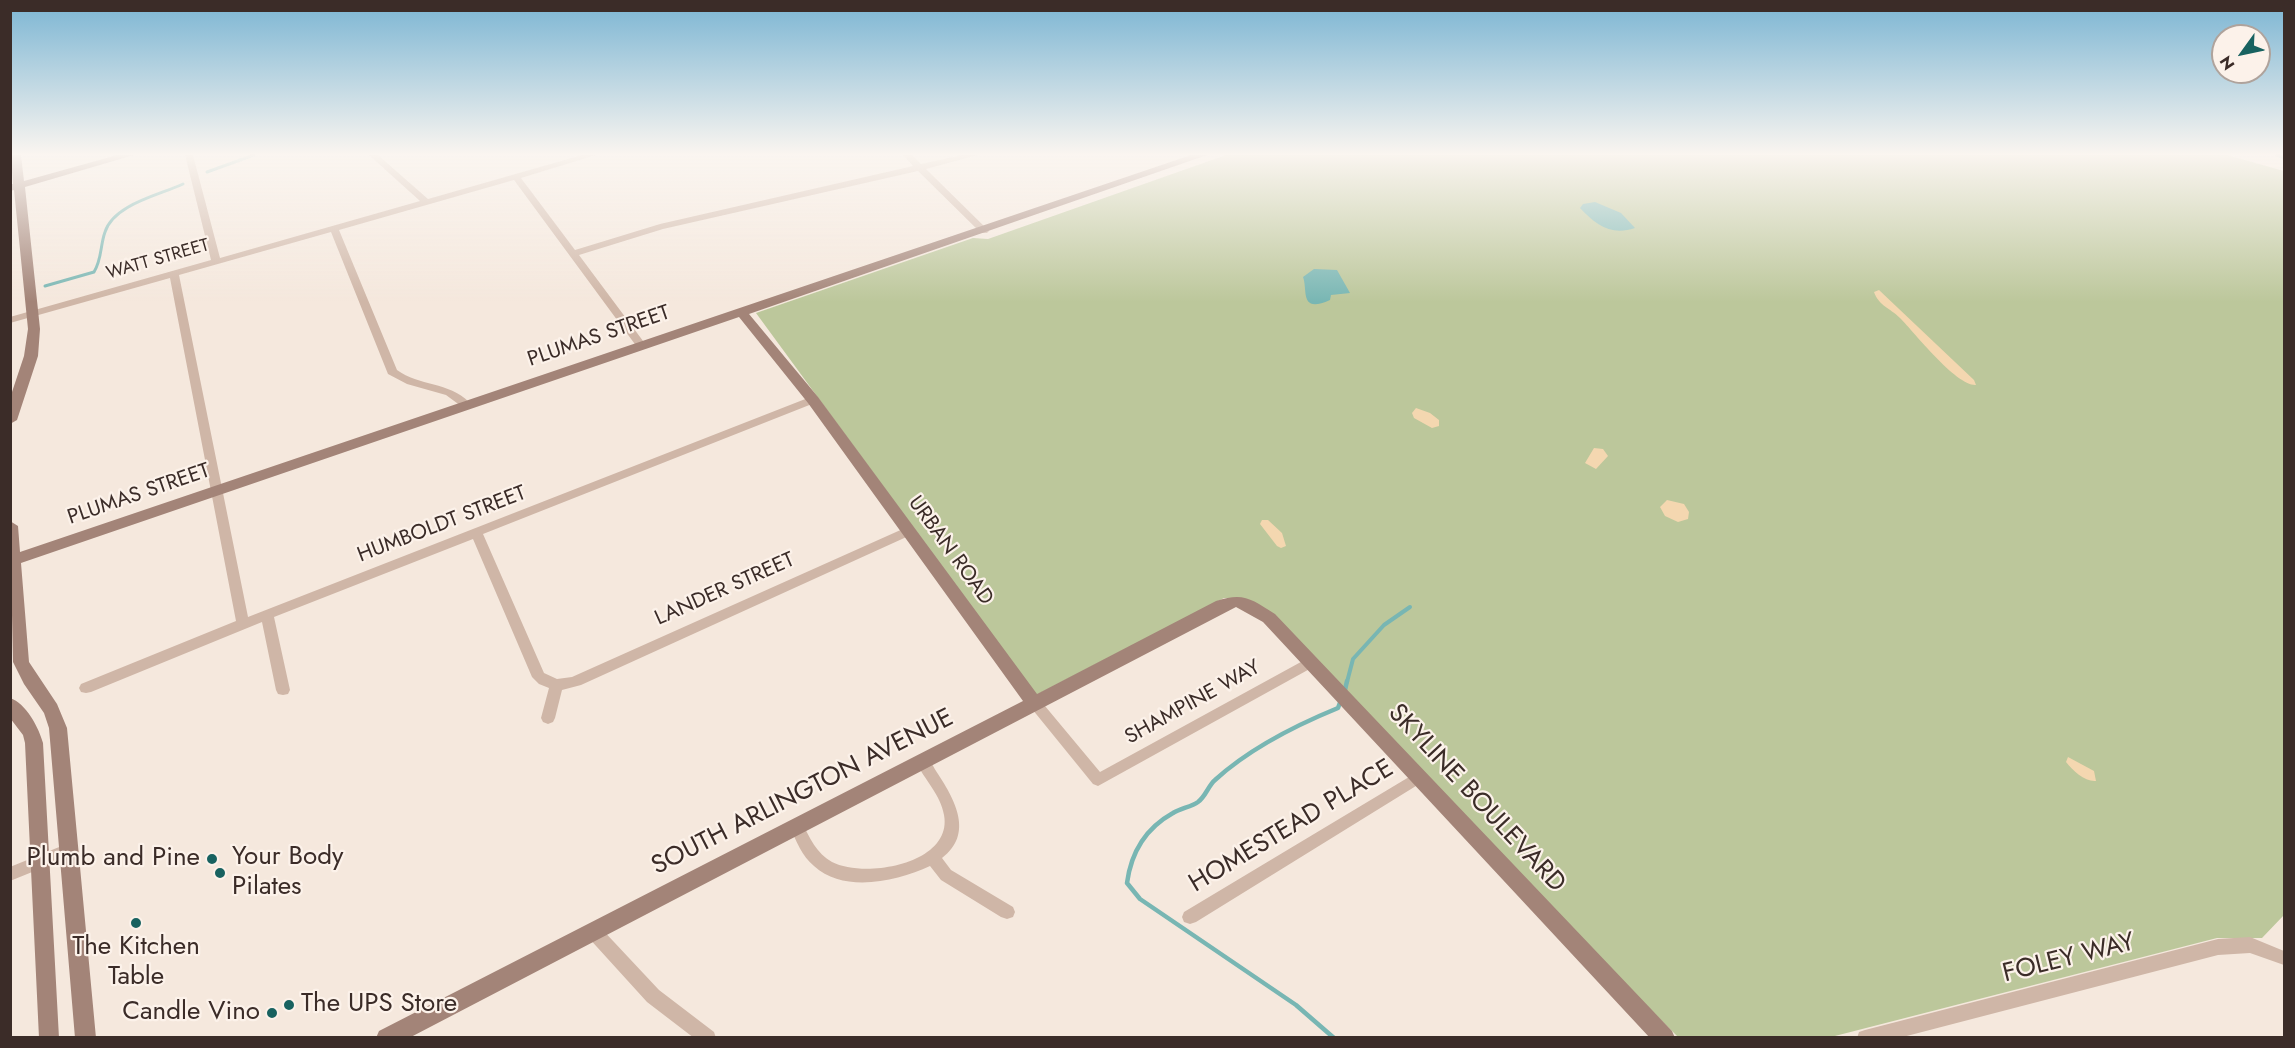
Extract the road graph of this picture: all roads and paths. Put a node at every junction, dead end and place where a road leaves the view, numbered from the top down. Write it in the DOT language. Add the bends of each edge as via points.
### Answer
graph roads {
  1 [pos="18,204"];
  2 [pos="201,204"];
  3 [pos="419,204"];
  4 [pos="536,204"];
  5 [pos="760,204"];
  6 [pos="957,204"];
  7 [pos="1062,204"];
  8 [pos="334,228"];
  9 [pos="984,231"];
  10 [pos="573,254"];
  11 [pos="216,261"];
  12 [pos="174,273"];
  13 [pos="760,306"];
  14 [pos="741,312"];
  15 [pos="34,313"];
  16 [pos="10,320"];
  17 [pos="641,345"];
  18 [pos="769,345"];
  19 [pos="813,400"];
  20 [pos="465,405"];
  21 [pos="10,420"];
  22 [pos="216,491"];
  23 [pos="10,526"];
  24 [pos="909,531"];
  25 [pos="476,532"];
  26 [pos="12,561"];
  27 [pos="1245,603"];
  28 [pos="267,614"];
  29 [pos="243,624"];
  30 [pos="1310,662"];
  31 [pos="557,685"];
  32 [pos="86,688"];
  33 [pos="283,690"];
  34 [pos="1035,704"];
  35 [pos="10,705"];
  36 [pos="548,718"];
  37 [pos="923,762"];
  38 [pos="1419,777"];
  39 [pos="1098,780"];
  40 [pos="797,827"];
  41 [pos="69,850"];
  42 [pos="932,857"];
  43 [pos="38,863"];
  44 [pos="10,874"];
  45 [pos="1007,912"];
  46 [pos="1190,917"];
  47 [pos="593,930"];
  48 [pos="2284,957"];
  49 [pos="49,1038"];
  50 [pos="86,1038"];
  51 [pos="386,1038"];
  52 [pos="708,1038"];
  53 [pos="1665,1038"];
  54 [pos="1865,1038"];
  1 -- 15 [label="main road"];
  2 -- 11 [label="street"];
  3 -- 8 [label="street, WATT STREET"];
  4 -- 10 [label="street"];
  5 -- 10 [label="street" via="660,227"];
  6 -- 9 [label="street"];
  7 -- 9 [label="main road, PLUMAS STREET"];
  8 -- 11 [label="street, WATT STREET"];
  8 -- 20 [label="street" via="392,372 408,382 452,392"];
  9 -- 13 [label="main road, PLUMAS STREET"];
  10 -- 17 [label="street"];
  11 -- 12 [label="street, WATT STREET"];
  12 -- 15 [label="street, WATT STREET"];
  12 -- 22 [label="street"];
  13 -- 14 [label="main road, PLUMAS STREET"];
  13 -- 18 [label="main road, URBAN ROAD" via="758,322"];
  14 -- 17 [label="main road, PLUMAS STREET"];
  14 -- 18 [label="main road, URBAN ROAD"];
  15 -- 16 [label="street, WATT STREET"];
  15 -- 21 [label="main road" via="34,343"];
  17 -- 20 [label="main road, PLUMAS STREET"];
  18 -- 19 [label="main road, URBAN ROAD"];
  19 -- 24 [label="main road, URBAN ROAD"];
  19 -- 25 [label="street, HUMBOLDT STREET"];
  20 -- 22 [label="main road, PLUMAS STREET"];
  22 -- 26 [label="main road, PLUMAS STREET"];
  22 -- 29 [label="street"];
  23 -- 26 [label="main road"];
  24 -- 31 [label="street, LANDER STREET" via="576,681"];
  24 -- 34 [label="main road, URBAN ROAD"];
  25 -- 28 [label="street, HUMBOLDT STREET"];
  25 -- 31 [label="street" via="539,677"];
  26 -- 41 [label="main road" via="21,662 56,717"];
  27 -- 30 [label="main road, SKYLINE BOULEVARD" via="1261,611"];
  27 -- 34 [label="main road, SOUTH ARLINGTON AVENUE" via="1222,605"];
  28 -- 29 [label="street, HUMBOLDT STREET"];
  28 -- 33 [label="street"];
  29 -- 32 [label="street, HUMBOLDT STREET"];
  30 -- 38 [label="main road, SKYLINE BOULEVARD"];
  30 -- 39 [label="street, SHAMPINE WAY"];
  31 -- 36 [label="street"];
  34 -- 37 [label="main road, SOUTH ARLINGTON AVENUE"];
  34 -- 39 [label="street, URBAN ROAD"];
  35 -- 43 [label="main road" via="31,732 34,743"];
  37 -- 40 [label="main road, SOUTH ARLINGTON AVENUE"];
  37 -- 42 [label="street" via="952,817 949,838"];
  38 -- 46 [label="street, HOMESTEAD PLACE"];
  38 -- 53 [label="main road, SKYLINE BOULEVARD"];
  40 -- 42 [label="street" via="816,858 842,872 886,876"];
  40 -- 47 [label="main road, SOUTH ARLINGTON AVENUE"];
  41 -- 43 [label="street"];
  41 -- 50 [label="main road"];
  42 -- 45 [label="street" via="946,875"];
  43 -- 44 [label="street"];
  43 -- 49 [label="main road"];
  47 -- 51 [label="main road, SOUTH ARLINGTON AVENUE"];
  47 -- 52 [label="street" via="653,996"];
  48 -- 54 [label="street, FOLEY WAY" via="2250,945 2218,947"];
}
